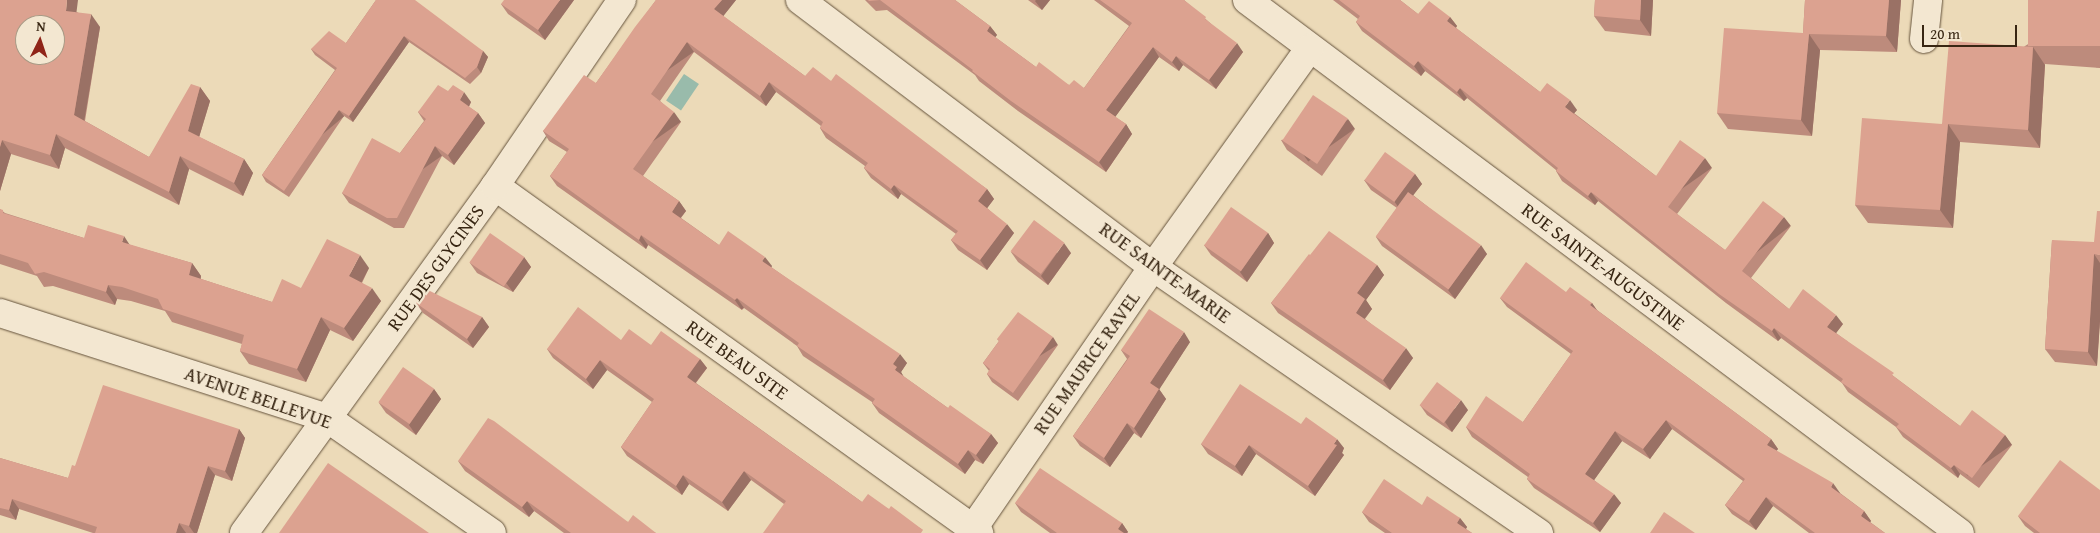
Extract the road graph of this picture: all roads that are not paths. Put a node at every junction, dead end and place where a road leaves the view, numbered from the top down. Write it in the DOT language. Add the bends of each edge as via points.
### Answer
graph roads {
  1 [pos="622,0"];
  2 [pos="800,0"];
  3 [pos="1247,0"];
  4 [pos="1928,0"];
  5 [pos="1924,39"];
  6 [pos="1310,48"];
  7 [pos="495,186"];
  8 [pos="1153,267"];
  9 [pos="0,313"];
  10 [pos="327,418"];
  11 [pos="974,532"];
  12 [pos="244,533"];
  13 [pos="492,533"];
  14 [pos="1539,533"];
  15 [pos="1960,533"];
  1 -- 7 [label="street, RUE DES GLYCINES"];
  2 -- 8 [label="street, RUE SAINTE-MARIE"];
  3 -- 6 [label="street, RUE SAINTE-AUGUSTINE"];
  4 -- 5 [label="street"];
  6 -- 8 [label="street, RUE MAURICE RAVEL"];
  6 -- 15 [label="street, RUE SAINTE-AUGUSTINE"];
  7 -- 10 [label="street, RUE DES GLYCINES"];
  7 -- 11 [label="street, RUE BEAU SITE"];
  8 -- 11 [label="street, RUE MAURICE RAVEL"];
  8 -- 14 [label="street, RUE SAINTE-MARIE"];
  9 -- 10 [label="street, AVENUE BELLEVUE"];
  10 -- 12 [label="street, RUE DES GLYCINES"];
  10 -- 13 [label="street, AVENUE BELLEVUE"];
}
